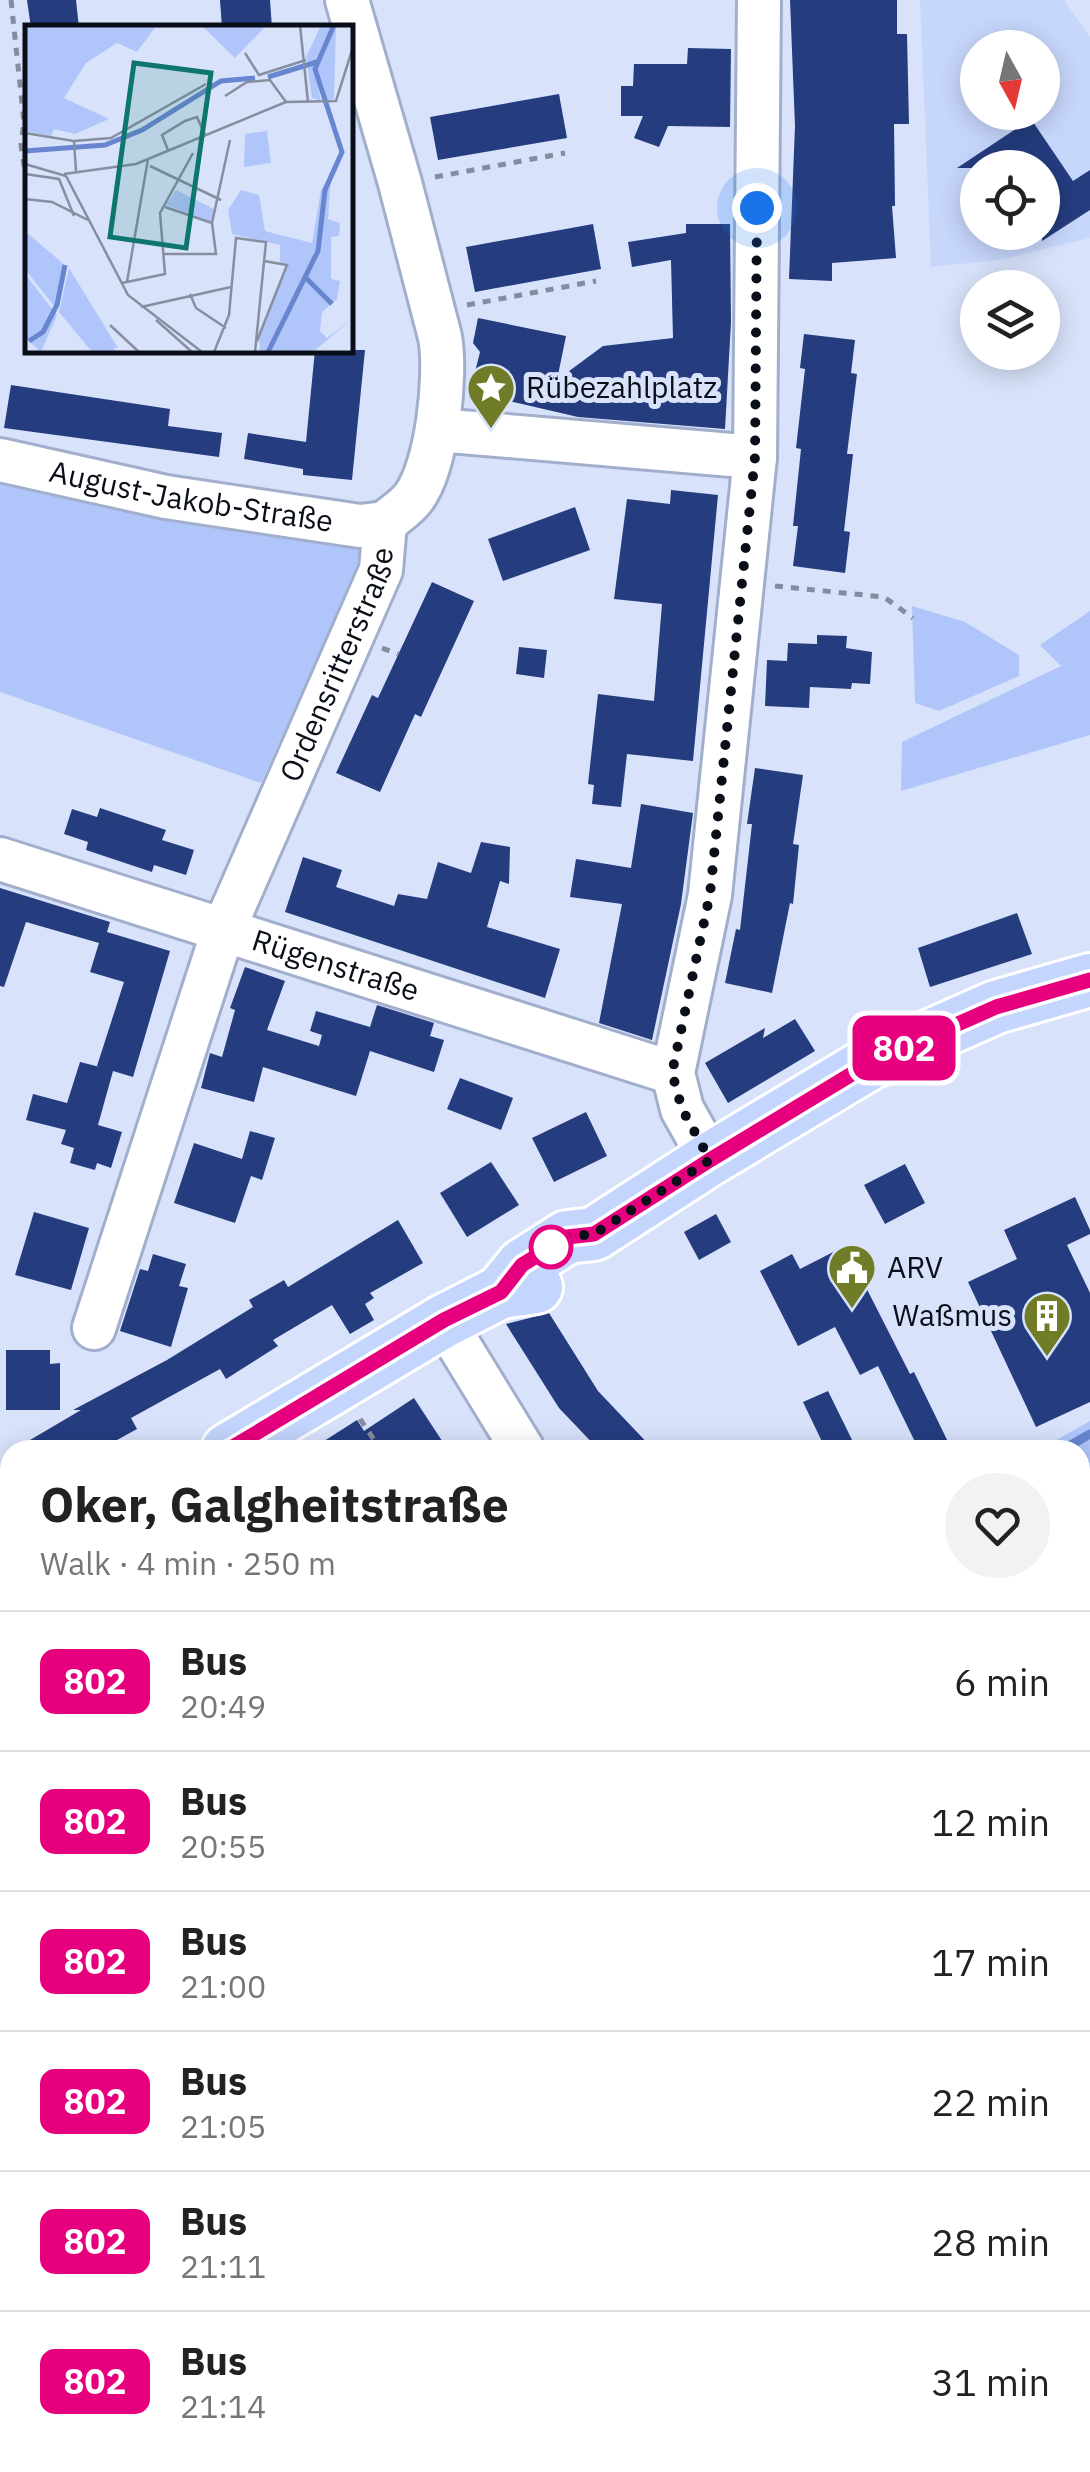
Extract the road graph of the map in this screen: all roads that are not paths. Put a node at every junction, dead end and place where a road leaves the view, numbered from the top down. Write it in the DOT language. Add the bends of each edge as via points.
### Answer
graph roads {
  1 [pos="347,0"];
  2 [pos="759,0"];
  3 [pos="438,430"];
  4 [pos="755,457"];
  5 [pos="0,460"];
  6 [pos="385,523"];
  7 [pos="0,860"];
  8 [pos="224,932"];
  9 [pos="1090,980"];
  10 [pos="672,1073"];
  11 [pos="710,1160"];
  12 [pos="444,1320"];
  13 [pos="94,1328"];
  14 [pos="245,1440"];
  15 [pos="516,1440"];
  1 -- 3 [label="street, Ordensritterstraße" via="443,353"];
  2 -- 4 [label="street"];
  3 -- 4 [label="street"];
  3 -- 6 [label="street, Ordensritterstraße" via="415,496"];
  4 -- 10 [label="street" via="710,894"];
  5 -- 6 [label="street, August-Jakob-Straße" via="180,500 360,526"];
  6 -- 8 [label="street, Ordensritterstraße" via="380,570"];
  7 -- 8 [label="street, Rügenstraße"];
  8 -- 10 [label="street, Rügenstraße"];
  8 -- 13 [label="street, Ordensritterstraße"];
  9 -- 11 [label="main road" via="996,1007 870,1063"];
  10 -- 11 [label="street" via="682,1109"];
  11 -- 12 [label="main road" via="594,1234 567,1237 522,1265 501,1292"];
  12 -- 14 [label="main road"];
  12 -- 15 [label="street"];
}
